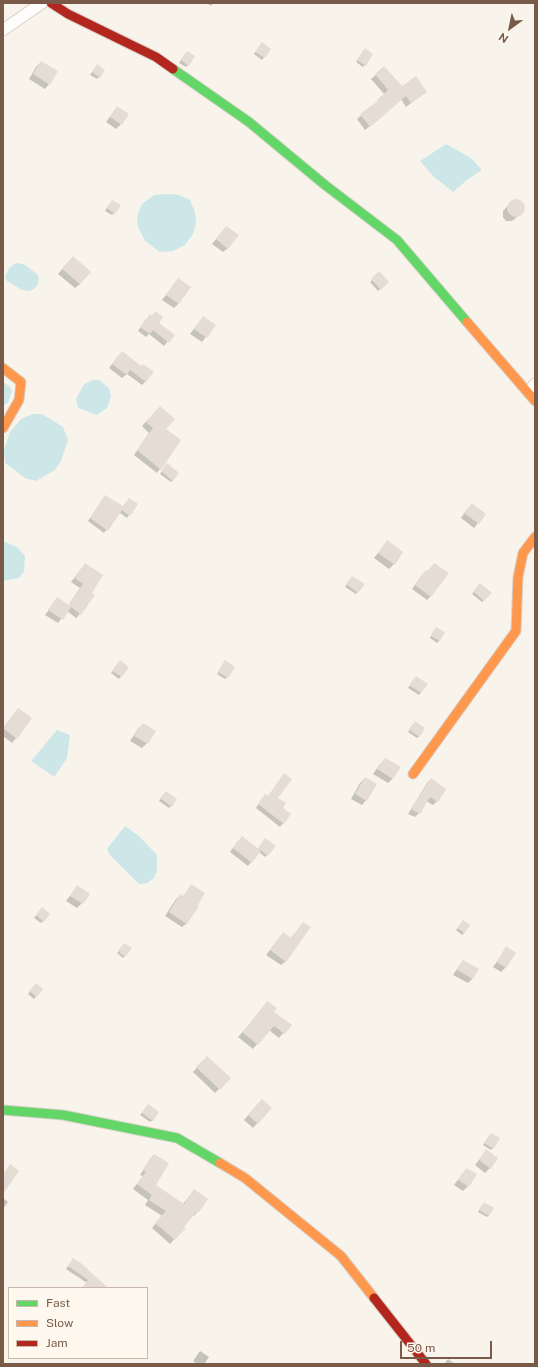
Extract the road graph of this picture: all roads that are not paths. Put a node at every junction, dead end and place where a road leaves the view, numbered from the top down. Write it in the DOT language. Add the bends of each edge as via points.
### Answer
graph roads {
  1 [pos="42,3"];
  2 [pos="51,3"];
  3 [pos="3,30"];
  4 [pos="3,368"];
  5 [pos="531,388"];
  6 [pos="535,401"];
  7 [pos="3,428"];
  8 [pos="535,537"];
  9 [pos="413,774"];
  10 [pos="3,1110"];
  11 [pos="426,1364"];
  1 -- 3 [label="street"];
  2 -- 5 [label="street" via="68,14 156,57 249,122 397,240"];
  4 -- 7 [label="street" via="21,382 19,400"];
  5 -- 6 [label="street"];
  8 -- 9 [label="street" via="524,553 518,577 516,631"];
  10 -- 11 [label="street" via="62,1115 177,1138 245,1178 341,1256"];
}
